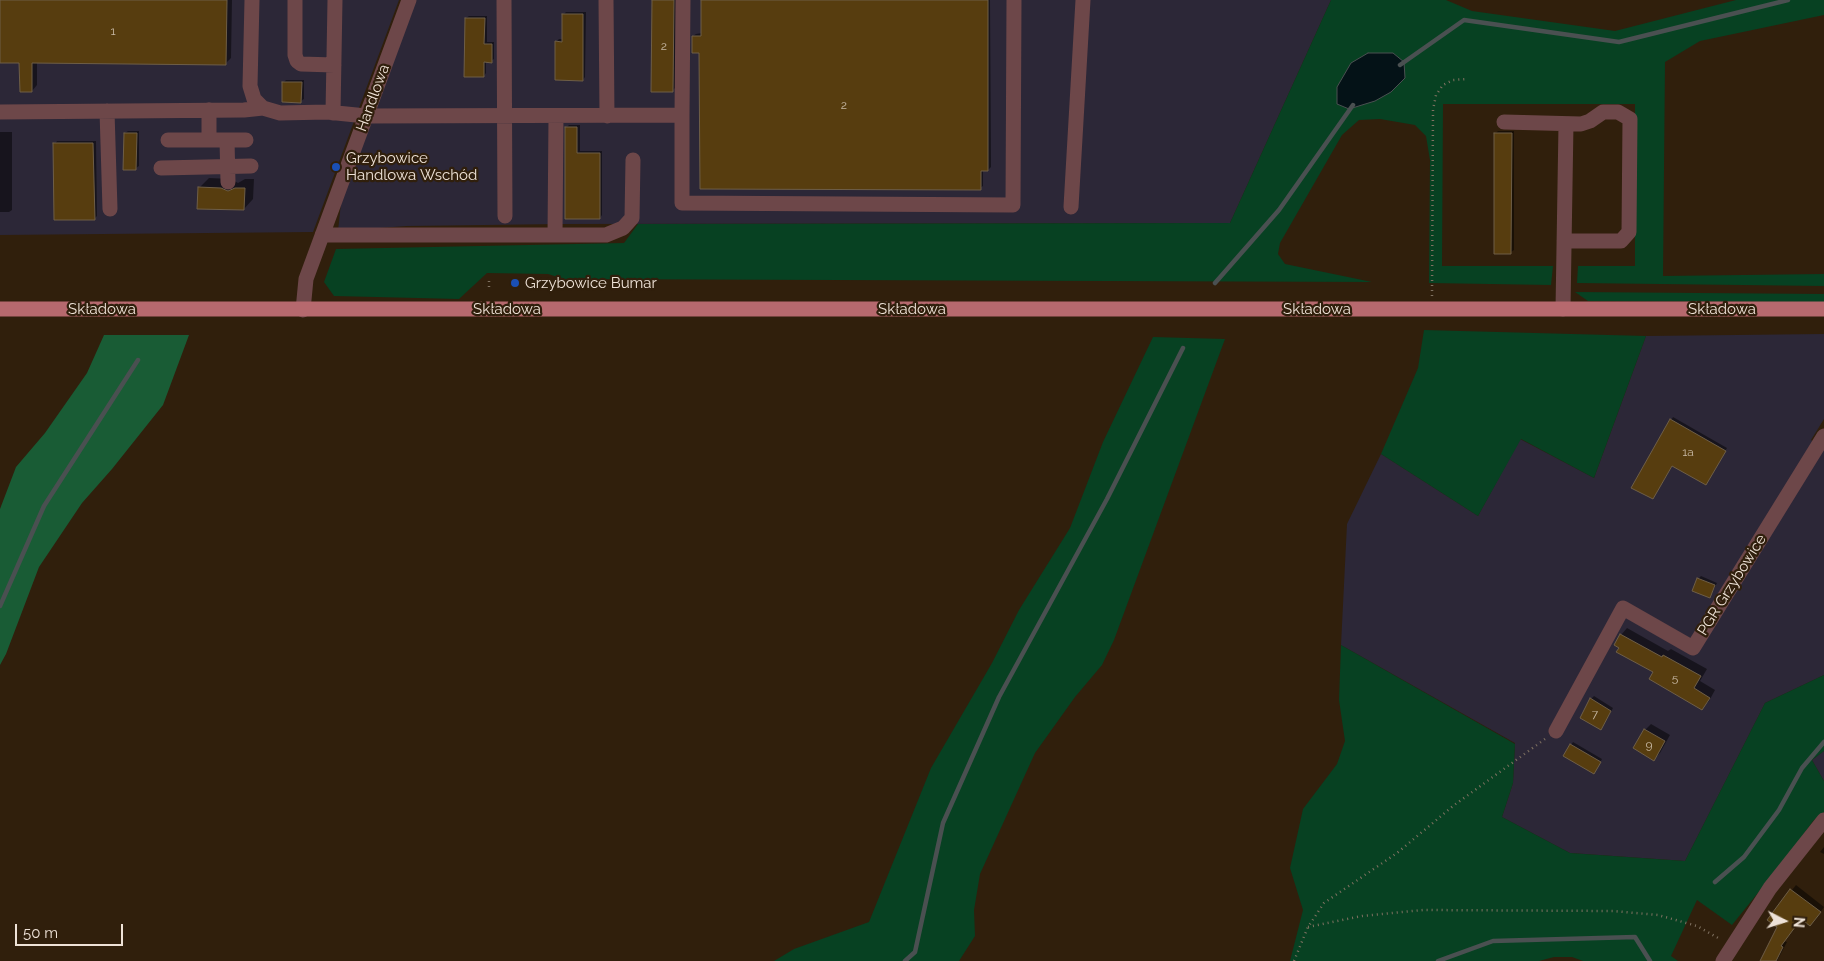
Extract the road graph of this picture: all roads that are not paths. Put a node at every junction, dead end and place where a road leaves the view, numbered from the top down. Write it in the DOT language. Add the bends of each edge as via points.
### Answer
graph roads {
  1 [pos="252,0"];
  2 [pos="295,0"];
  3 [pos="335,0"];
  4 [pos="409,0"];
  5 [pos="504,0"];
  6 [pos="606,0"];
  7 [pos="683,0"];
  8 [pos="1014,0"];
  9 [pos="1083,0"];
  10 [pos="334,65"];
  11 [pos="262,108"];
  12 [pos="209,110"];
  13 [pos="107,111"];
  14 [pos="0,112"];
  15 [pos="332,113"];
  16 [pos="682,115"];
  17 [pos="366,116"];
  18 [pos="504,116"];
  19 [pos="556,116"];
  20 [pos="607,116"];
  21 [pos="1504,122"];
  22 [pos="1566,124"];
  23 [pos="168,140"];
  24 [pos="209,140"];
  25 [pos="226,140"];
  26 [pos="246,140"];
  27 [pos="633,160"];
  28 [pos="227,166"];
  29 [pos="251,166"];
  30 [pos="161,168"];
  31 [pos="228,182"];
  32 [pos="1071,208"];
  33 [pos="110,209"];
  34 [pos="505,216"];
  35 [pos="322,235"];
  36 [pos="555,235"];
  37 [pos="1564,241"];
  38 [pos="0,309"];
  39 [pos="1563,309"];
  40 [pos="1824,309"];
  41 [pos="304,310"];
  42 [pos="1824,436"];
  43 [pos="1556,731"];
  44 [pos="1824,820"];
  45 [pos="1723,961"];
  1 -- 11 [label="street" via="250,86 254,99"];
  2 -- 10 [label="street" via="297,61 301,64"];
  3 -- 10 [label="street"];
  4 -- 17 [label="street, Handlowa"];
  5 -- 18 [label="street"];
  6 -- 20 [label="street"];
  7 -- 16 [label="street"];
  8 -- 16 [label="street" via="1013,204 682,203"];
  9 -- 32 [label="street"];
  10 -- 15 [label="street"];
  11 -- 12 [label="street"];
  11 -- 15 [label="street" via="280,113"];
  12 -- 13 [label="street"];
  12 -- 24 [label="street"];
  13 -- 14 [label="street"];
  13 -- 33 [label="street"];
  15 -- 17 [label="street"];
  16 -- 20 [label="street"];
  17 -- 18 [label="street"];
  17 -- 35 [label="street, Handlowa"];
  18 -- 19 [label="street"];
  18 -- 34 [label="street"];
  19 -- 20 [label="street"];
  19 -- 36 [label="street"];
  21 -- 22 [label="street"];
  22 -- 37 [label="street"];
  22 -- 37 [label="street" via="1582,124 1604,112 1618,112 1630,119 1630,232 1621,241"];
  23 -- 24 [label="street"];
  24 -- 25 [label="street"];
  25 -- 26 [label="street"];
  25 -- 28 [label="street"];
  27 -- 36 [label="street" via="632,218 623,228 606,234"];
  28 -- 29 [label="street"];
  28 -- 30 [label="street"];
  28 -- 31 [label="street"];
  35 -- 36 [label="street"];
  35 -- 41 [label="street, Handlowa" via="306,279"];
  37 -- 39 [label="street"];
  38 -- 41 [label="main road, Składowa"];
  39 -- 40 [label="main road, Składowa"];
  39 -- 41 [label="main road, Składowa"];
  42 -- 43 [label="street, PGR Grzybowice" via="1693,648 1623,608"];
  44 -- 45 [label="street" via="1770,888"];
}
